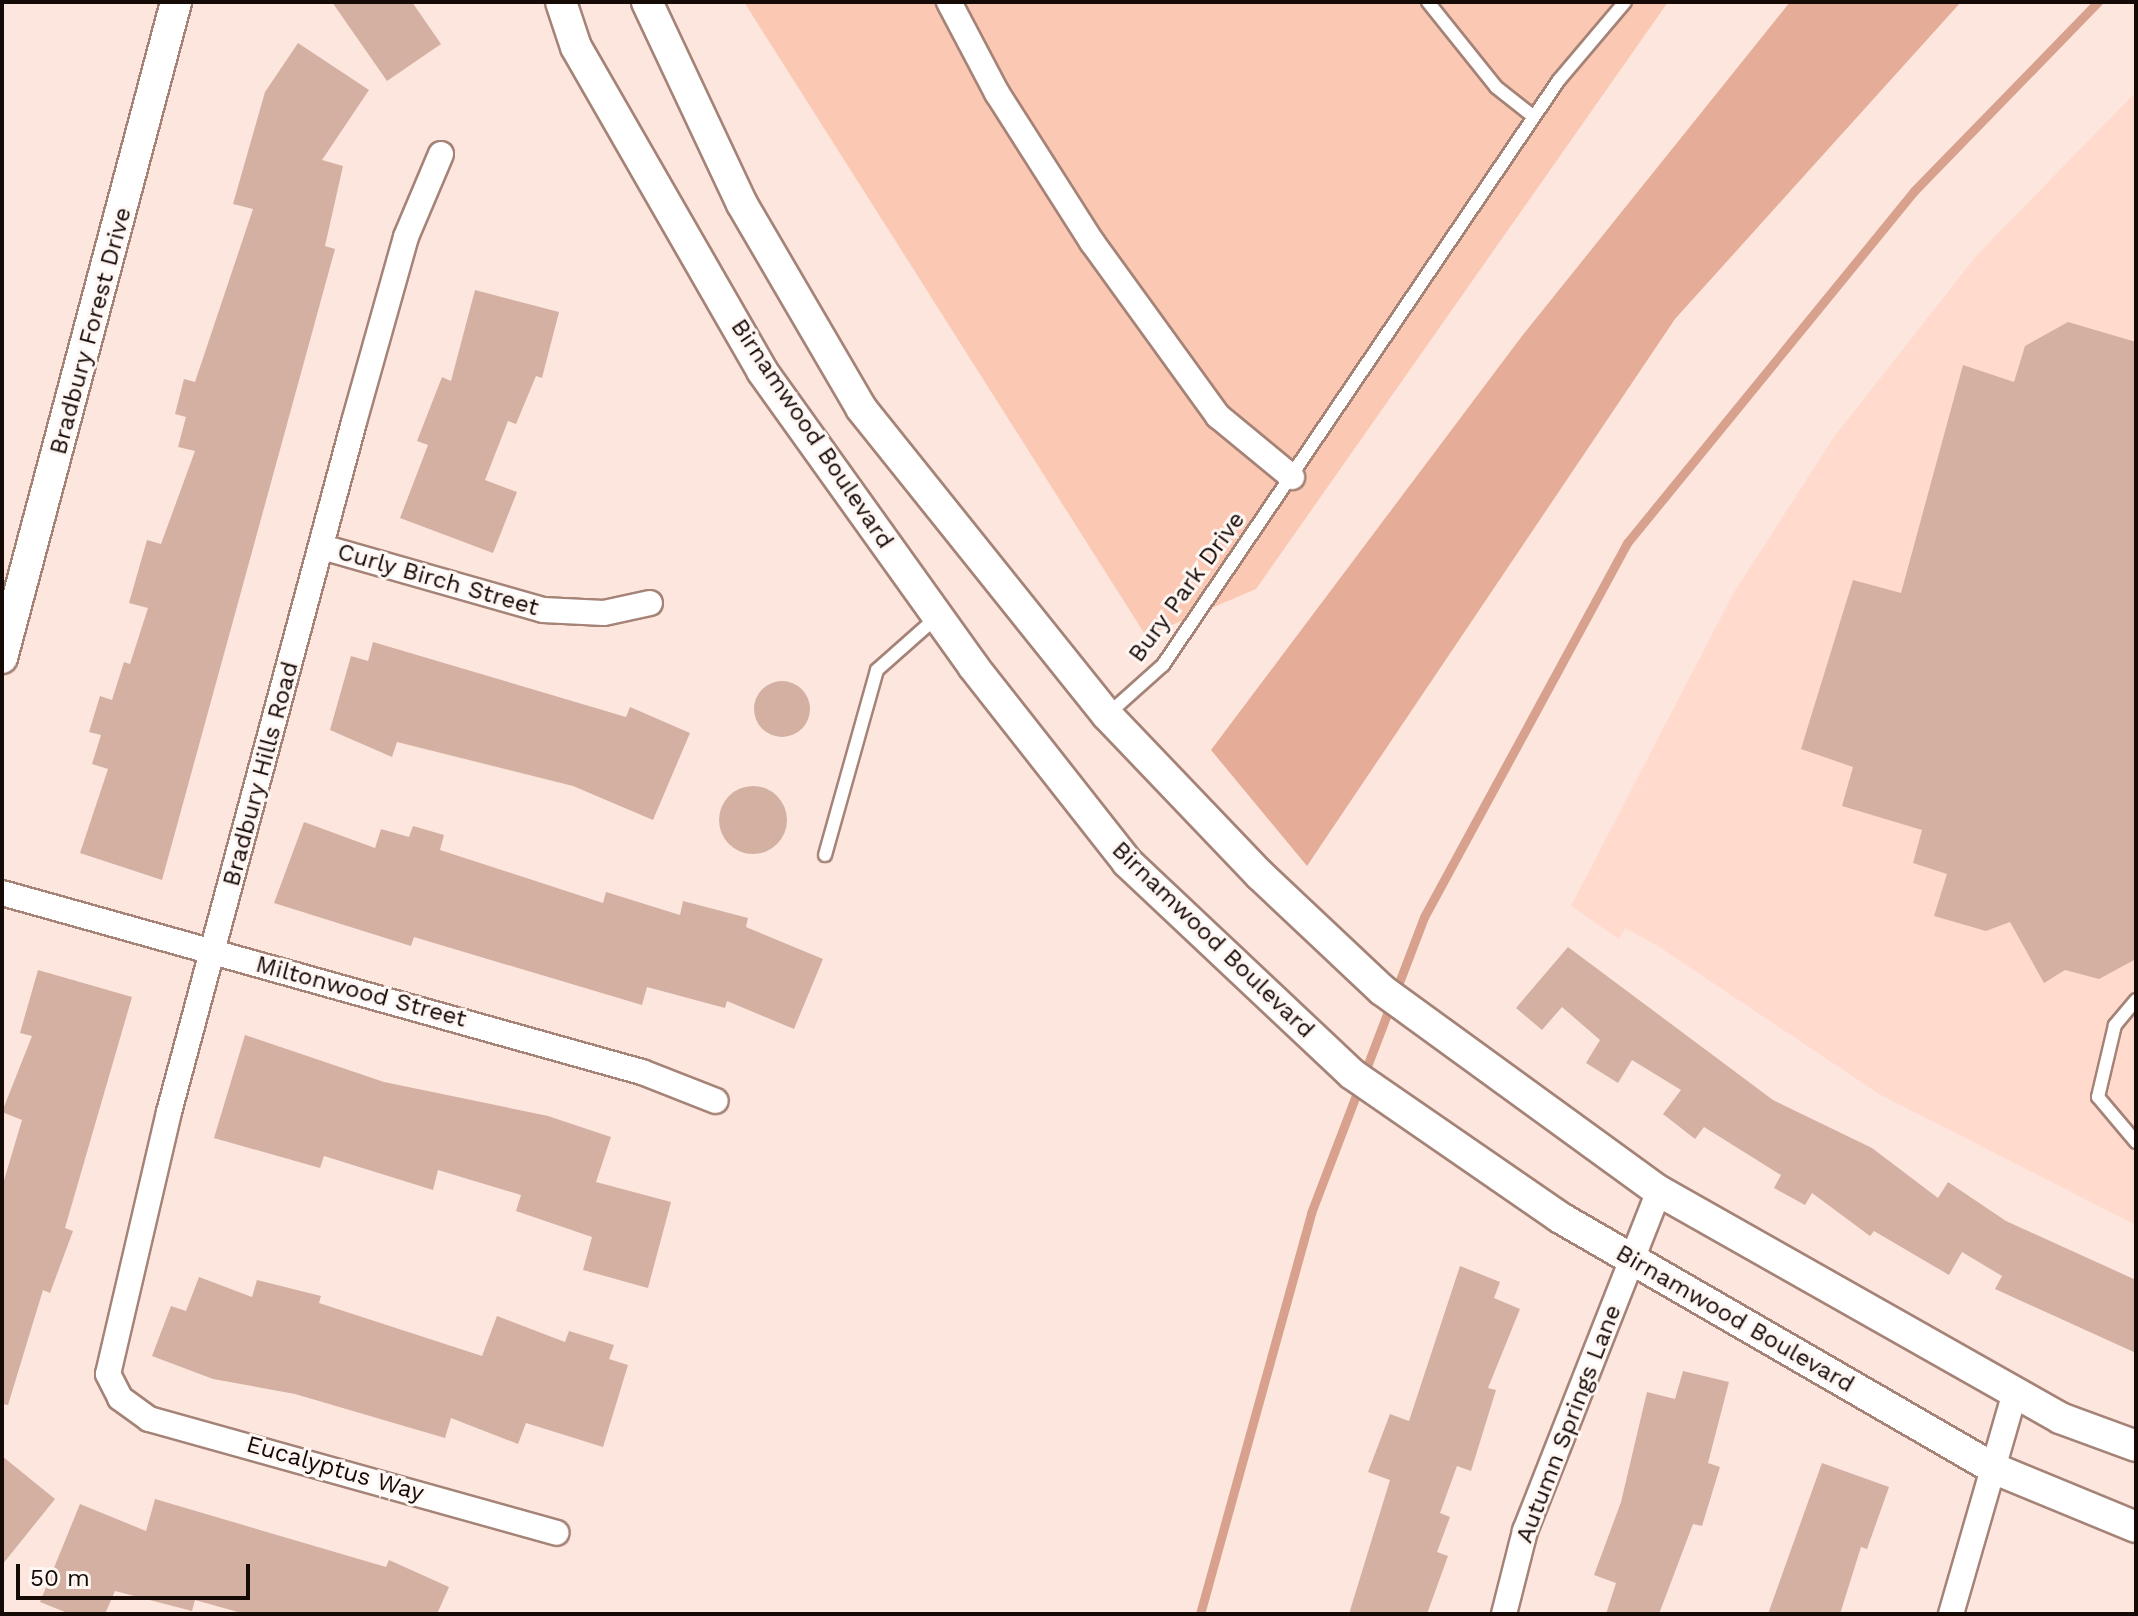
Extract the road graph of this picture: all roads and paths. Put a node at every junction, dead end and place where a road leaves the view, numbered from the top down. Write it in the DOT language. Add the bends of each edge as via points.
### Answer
graph roads {
  1 [pos="176,2"];
  2 [pos="561,2"];
  3 [pos="647,2"];
  4 [pos="949,2"];
  5 [pos="1428,2"];
  6 [pos="1625,2"];
  7 [pos="1534,117"];
  8 [pos="441,154"];
  9 [pos="1292,477"];
  10 [pos="322,547"];
  11 [pos="650,603"];
  12 [pos="938,616"];
  13 [pos="2,658"];
  14 [pos="1107,715"];
  15 [pos="825,855"];
  16 [pos="2,893"];
  17 [pos="213,953"];
  18 [pos="2136,1000"];
  19 [pos="716,1101"];
  20 [pos="2136,1142"];
  21 [pos="1659,1191"];
  22 [pos="1632,1261"];
  23 [pos="2015,1392"];
  24 [pos="120,1398"];
  25 [pos="2136,1446"];
  26 [pos="1993,1468"];
  27 [pos="2136,1527"];
  28 [pos="556,1533"];
  29 [pos="1504,1614"];
  30 [pos="1951,1614"];
  1 -- 13 [label="street, Bradbury Forest Drive"];
  2 -- 12 [label="street, Birnamwood Boulevard" via="576,47 762,371"];
  3 -- 14 [label="street" via="742,204 861,408"];
  4 -- 9 [label="street" via="997,93 1092,242 1200,392 1218,416"];
  5 -- 7 [label="lane" via="1496,87"];
  6 -- 7 [label="lane, Bury Park Drive"];
  7 -- 9 [label="lane, Bury Park Drive"];
  8 -- 10 [label="street, Bradbury Hills Road" via="406,237"];
  9 -- 14 [label="lane, Bury Park Drive" via="1163,665"];
  10 -- 11 [label="street, Curly Birch Street" via="543,610 604,613"];
  10 -- 17 [label="street, Bradbury Hills Road"];
  12 -- 15 [label="lane" via="877,670"];
  12 -- 22 [label="street, Birnamwood Boulevard" via="1127,862 1352,1074"];
  14 -- 21 [label="street" via="1260,875 1382,990 1510,1077"];
  16 -- 17 [label="street, Miltonwood Street"];
  17 -- 19 [label="street, Miltonwood Street" via="642,1072"];
  17 -- 24 [label="street, Bradbury Hills Road" via="108,1356"];
  18 -- 20 [label="lane" via="2115,1025 2098,1097"];
  21 -- 22 [label="street, Autumn Springs Lane"];
  21 -- 23 [label="street"];
  22 -- 26 [label="street, Birnamwood Boulevard"];
  22 -- 29 [label="street, Autumn Springs Lane" via="1525,1531"];
  23 -- 25 [label="street"];
  23 -- 26 [label="street"];
  24 -- 28 [label="street, Eucalyptus Way" via="149,1419"];
  26 -- 27 [label="street, Birnamwood Boulevard"];
  26 -- 30 [label="street"];
}
